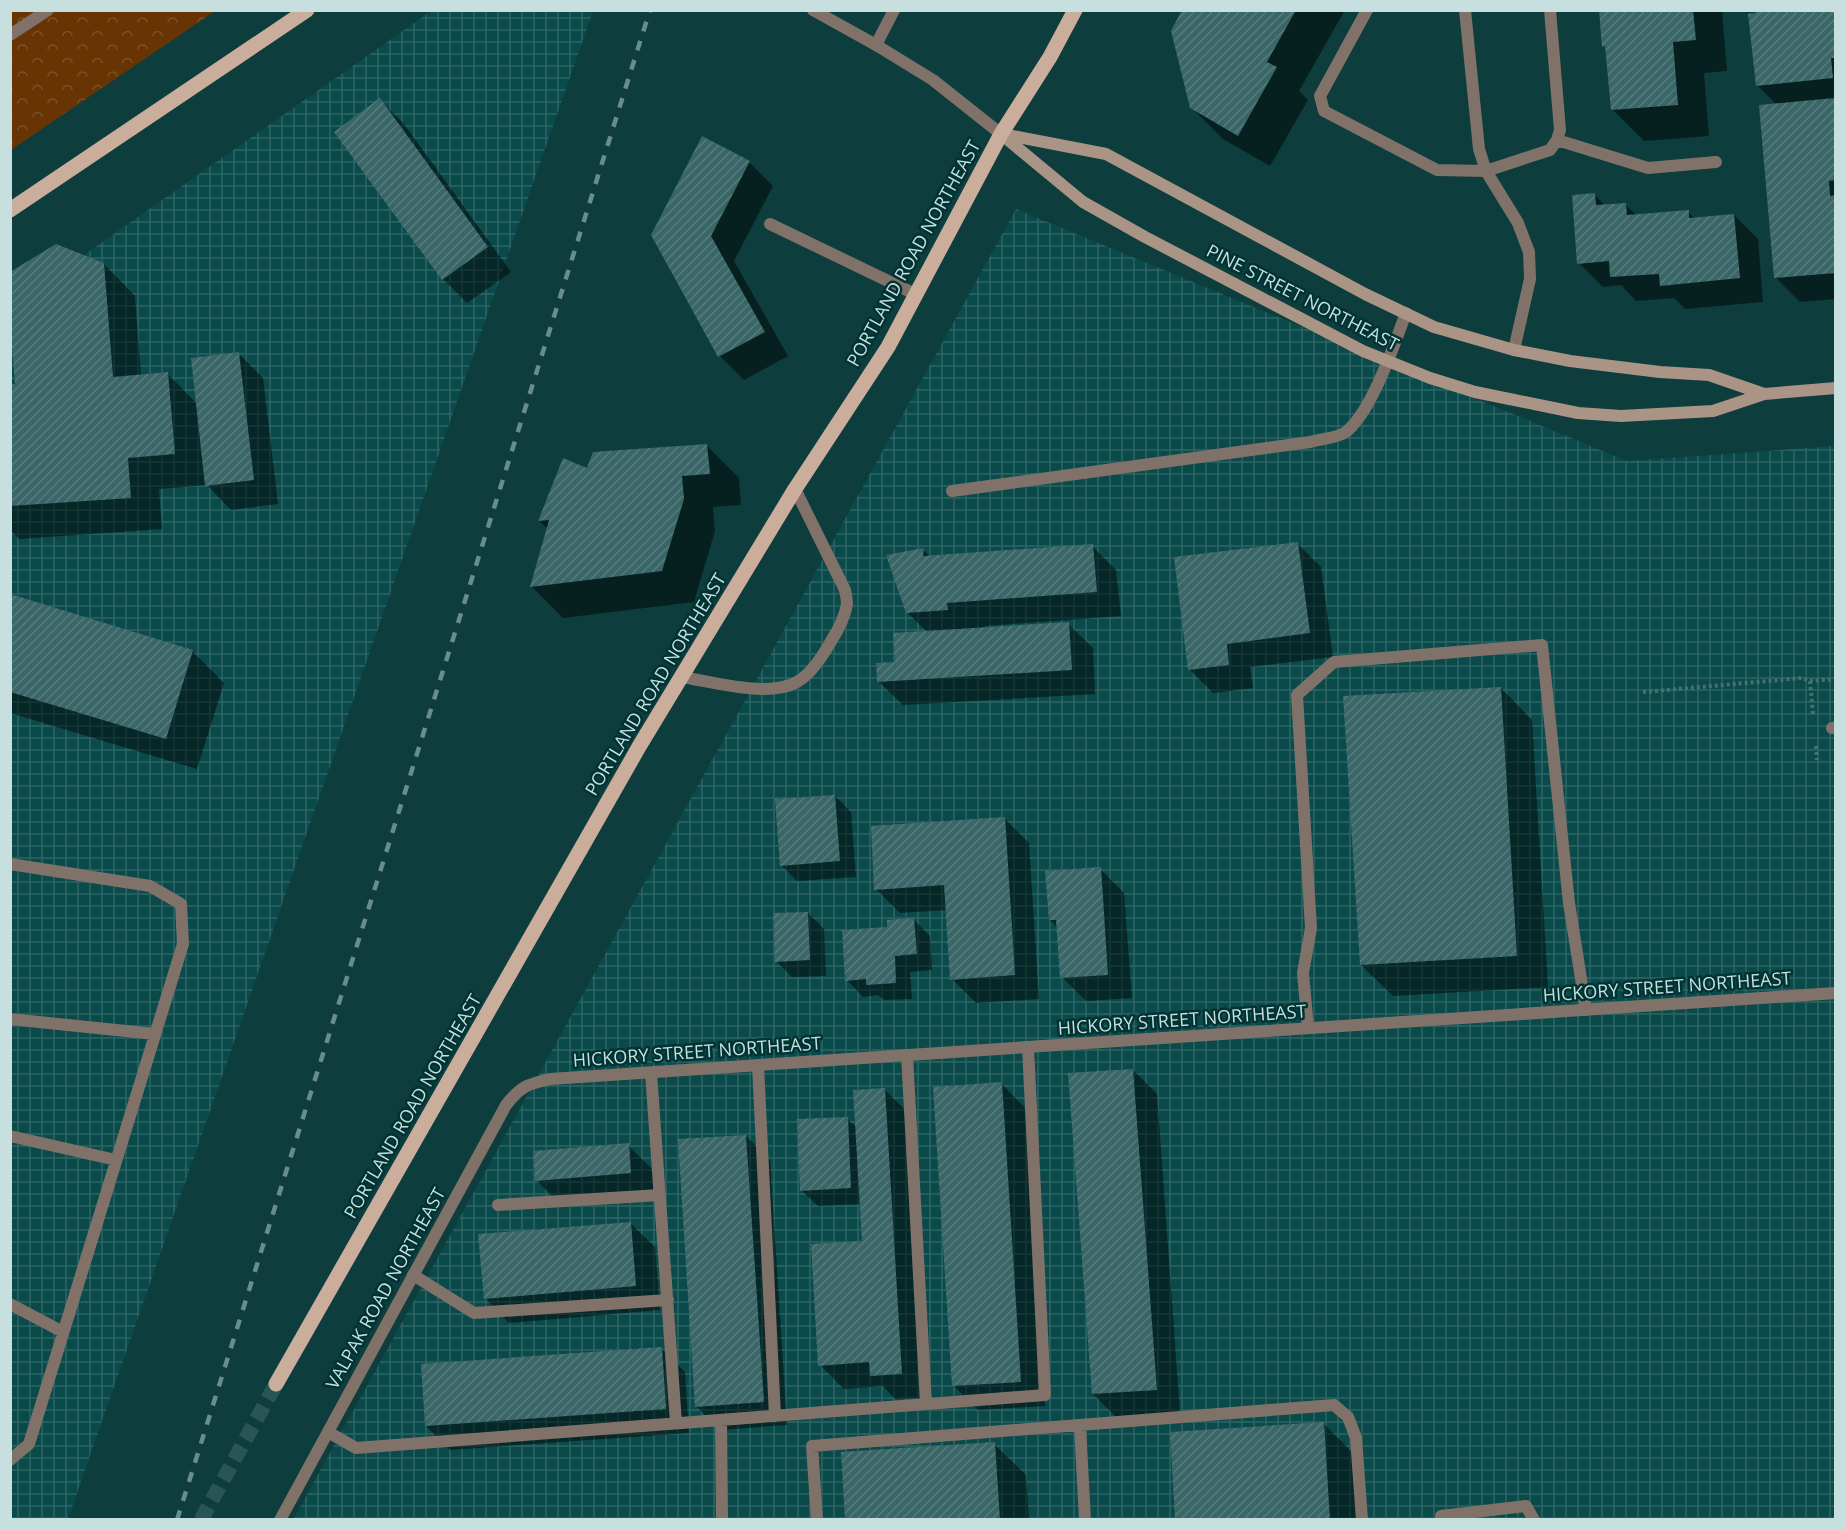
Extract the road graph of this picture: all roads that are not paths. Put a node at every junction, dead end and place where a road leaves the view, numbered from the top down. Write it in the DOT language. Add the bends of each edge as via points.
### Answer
graph roads {
  1 [pos="48,10"];
  2 [pos="307,10"];
  3 [pos="813,10"];
  4 [pos="894,10"];
  5 [pos="1075,10"];
  6 [pos="1367,10"];
  7 [pos="1465,10"];
  8 [pos="1550,10"];
  9 [pos="10,35"];
  10 [pos="876,45"];
  11 [pos="1001,134"];
  12 [pos="1557,140"];
  13 [pos="1716,162"];
  14 [pos="1486,171"];
  15 [pos="10,210"];
  16 [pos="770,224"];
  17 [pos="915,294"];
  18 [pos="1406,313"];
  19 [pos="1514,350"];
  20 [pos="1388,361"];
  21 [pos="1836,388"];
  22 [pos="1764,394"];
  23 [pos="795,489"];
  24 [pos="952,491"];
  25 [pos="682,677"];
  26 [pos="10,864"];
  27 [pos="1836,993"];
  28 [pos="1586,1010"];
  29 [pos="10,1019"];
  30 [pos="1308,1028"];
  31 [pos="155,1034"];
  32 [pos="1028,1047"];
  33 [pos="907,1055"];
  34 [pos="758,1065"];
  35 [pos="651,1072"];
  36 [pos="532,1083"];
  37 [pos="10,1136"];
  38 [pos="116,1160"];
  39 [pos="660,1196"];
  40 [pos="498,1204"];
  41 [pos="413,1275"];
  42 [pos="668,1300"];
  43 [pos="10,1304"];
  44 [pos="63,1332"];
  45 [pos="276,1384"];
  46 [pos="926,1404"];
  47 [pos="774,1416"];
  48 [pos="721,1420"];
  49 [pos="676,1423"];
  50 [pos="1080,1426"];
  51 [pos="328,1432"];
  52 [pos="10,1460"];
  53 [pos="280,1520"];
  54 [pos="722,1520"];
  55 [pos="817,1520"];
  56 [pos="1085,1520"];
  57 [pos="1362,1520"];
  58 [pos="1441,1520"];
  59 [pos="1534,1520"];
  1 -- 9 [label="street"];
  2 -- 15 [label="main road"];
  3 -- 10 [label="street, PINE STREET NORTHEAST"];
  4 -- 10 [label="street"];
  5 -- 11 [label="main road, PORTLAND ROAD NORTHEAST"];
  6 -- 14 [label="street" via="1320,96 1324,111 1437,170"];
  7 -- 14 [label="street" via="1479,149"];
  8 -- 12 [label="street" via="1560,130"];
  10 -- 11 [label="street, PINE STREET NORTHEAST" via="945,88"];
  11 -- 17 [label="main road, PORTLAND ROAD NORTHEAST"];
  11 -- 18 [label="main road, PINE STREET NORTHEAST" via="1106,154"];
  11 -- 20 [label="main road, PINE STREET NORTHEAST" via="1083,202 1304,321"];
  12 -- 13 [label="street" via="1648,168"];
  12 -- 14 [label="street" via="1550,150"];
  14 -- 19 [label="street" via="1518,223 1529,252 1530,279"];
  16 -- 17 [label="street"];
  17 -- 23 [label="main road, PORTLAND ROAD NORTHEAST" via="888,347"];
  18 -- 19 [label="main road, PINE STREET NORTHEAST" via="1434,327"];
  18 -- 20 [label="street"];
  19 -- 22 [label="main road, PINE STREET NORTHEAST" via="1570,362 1709,375"];
  20 -- 22 [label="main road, PINE STREET NORTHEAST" via="1475,392 1578,413 1621,416 1713,411"];
  20 -- 24 [label="street" via="1365,410 1344,433 1310,442"];
  21 -- 22 [label="main road, PINE STREET NORTHEAST"];
  23 -- 25 [label="main road, PORTLAND ROAD NORTHEAST"];
  23 -- 25 [label="street" via="845,590 847,604 836,633 808,673 797,682 778,688 759,689"];
  25 -- 45 [label="main road, PORTLAND ROAD NORTHEAST"];
  26 -- 31 [label="street" via="150,886 181,904 183,944"];
  27 -- 28 [label="street, HICKORY STREET NORTHEAST"];
  28 -- 30 [label="street, HICKORY STREET NORTHEAST"];
  28 -- 30 [label="street" via="1569,903 1542,645 1334,662 1297,695 1311,928 1303,973"];
  29 -- 31 [label="street"];
  30 -- 32 [label="street, HICKORY STREET NORTHEAST"];
  31 -- 38 [label="street"];
  32 -- 33 [label="street, HICKORY STREET NORTHEAST"];
  32 -- 46 [label="street" via="1045,1395"];
  33 -- 34 [label="street, HICKORY STREET NORTHEAST"];
  33 -- 46 [label="street"];
  34 -- 35 [label="street, HICKORY STREET NORTHEAST"];
  34 -- 47 [label="street"];
  35 -- 36 [label="street, HICKORY STREET NORTHEAST" via="550,1078"];
  35 -- 39 [label="street"];
  36 -- 41 [label="street, VALPAK ROAD NORTHEAST" via="517,1091 506,1105"];
  37 -- 38 [label="street"];
  38 -- 44 [label="street"];
  39 -- 40 [label="street"];
  39 -- 42 [label="street"];
  41 -- 42 [label="street" via="474,1313"];
  41 -- 51 [label="street, VALPAK ROAD NORTHEAST"];
  42 -- 49 [label="street"];
  43 -- 44 [label="street"];
  44 -- 52 [label="street" via="29,1444"];
  46 -- 47 [label="street"];
  47 -- 48 [label="street"];
  48 -- 49 [label="street"];
  48 -- 54 [label="street"];
  49 -- 51 [label="street" via="356,1448"];
  50 -- 55 [label="street" via="812,1446"];
  50 -- 56 [label="street"];
  50 -- 57 [label="street" via="1334,1405 1348,1417 1356,1438"];
  51 -- 53 [label="street, VALPAK ROAD NORTHEAST"];
  58 -- 59 [label="street" via="1441,1516 1526,1506"];
}
